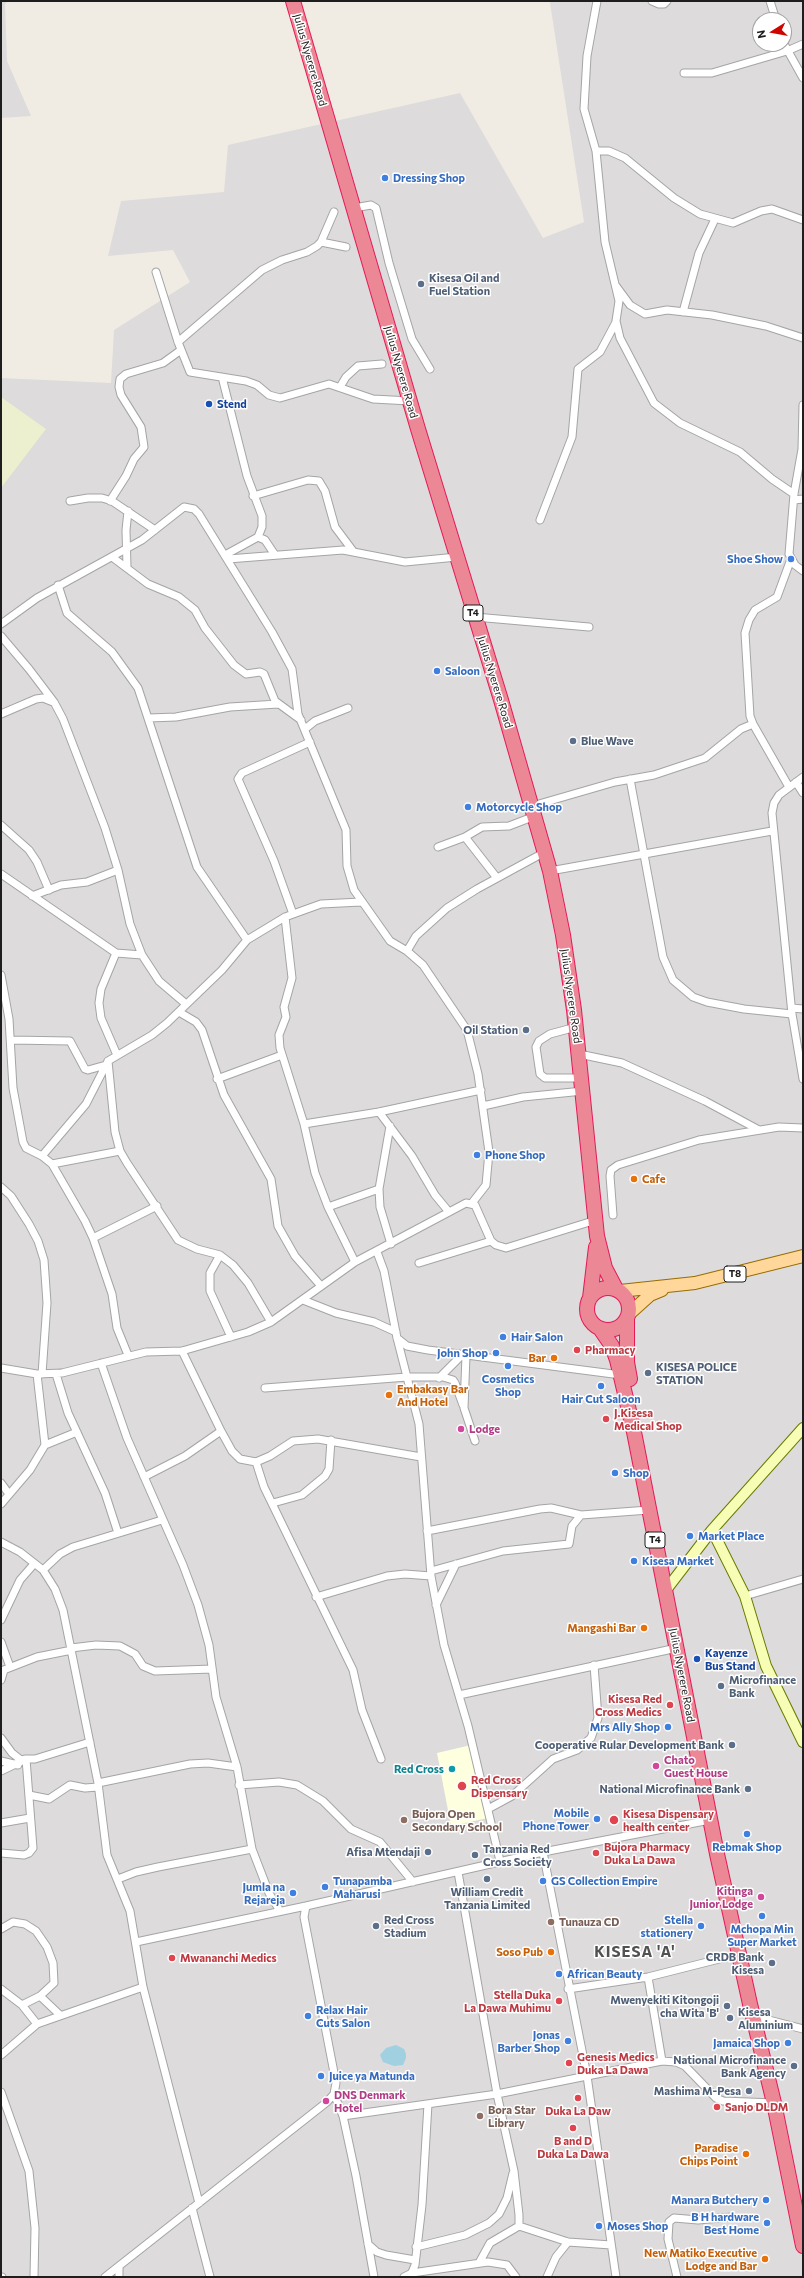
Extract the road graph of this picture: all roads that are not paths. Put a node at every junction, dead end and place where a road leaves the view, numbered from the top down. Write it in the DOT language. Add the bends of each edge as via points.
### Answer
graph roads {
  1 [pos="293,1"];
  2 [pos="597,1"];
  3 [pos="652,1"];
  4 [pos="667,1"];
  5 [pos="770,1"];
  6 [pos="773,12"];
  7 [pos="803,44"];
  8 [pos="792,46"];
  9 [pos="771,52"];
  10 [pos="788,52"];
  11 [pos="684,73"];
  12 [pos="803,78"];
  13 [pos="596,151"];
  14 [pos="354,208"];
  15 [pos="334,212"];
  16 [pos="715,219"];
  17 [pos="803,220"];
  18 [pos="321,242"];
  19 [pos="346,247"];
  20 [pos="156,272"];
  21 [pos="614,283"];
  22 [pos="683,312"];
  23 [pos="616,322"];
  24 [pos="803,338"];
  25 [pos="178,342"];
  26 [pos="181,350"];
  27 [pos="382,364"];
  28 [pos="430,369"];
  29 [pos="222,377"];
  30 [pos="340,387"];
  31 [pos="410,401"];
  32 [pos="803,405"];
  33 [pos="803,449"];
  34 [pos="253,496"];
  35 [pos="794,497"];
  36 [pos="803,499"];
  37 [pos="70,501"];
  38 [pos="110,501"];
  39 [pos="128,511"];
  40 [pos="540,520"];
  41 [pos="155,530"];
  42 [pos="258,537"];
  43 [pos="127,549"];
  44 [pos="353,551"];
  45 [pos="275,555"];
  46 [pos="112,557"];
  47 [pos="226,557"];
  48 [pos="456,557"];
  49 [pos="791,559"];
  50 [pos="127,567"];
  51 [pos="803,570"];
  52 [pos="58,585"];
  53 [pos="475,617"];
  54 [pos="1,624"];
  55 [pos="589,627"];
  56 [pos="1,636"];
  57 [pos="54,702"];
  58 [pos="278,704"];
  59 [pos="348,708"];
  60 [pos="1,714"];
  61 [pos="149,718"];
  62 [pos="301,720"];
  63 [pos="753,724"];
  64 [pos="305,729"];
  65 [pos="310,742"];
  66 [pos="803,776"];
  67 [pos="630,778"];
  68 [pos="796,782"];
  69 [pos="789,787"];
  70 [pos="803,793"];
  71 [pos="534,811"];
  72 [pos="1,825"];
  73 [pos="772,831"];
  74 [pos="4,833"];
  75 [pos="465,837"];
  76 [pos="438,847"];
  77 [pos="545,852"];
  78 [pos="644,854"];
  79 [pos="118,870"];
  80 [pos="550,871"];
  81 [pos="1,874"];
  82 [pos="497,878"];
  83 [pos="49,890"];
  84 [pos="32,896"];
  85 [pos="361,902"];
  86 [pos="293,914"];
  87 [pos="285,917"];
  88 [pos="247,940"];
  89 [pos="407,951"];
  90 [pos="116,953"];
  91 [pos="142,955"];
  92 [pos="1,975"];
  93 [pos="4,1002"];
  94 [pos="186,1004"];
  95 [pos="803,1008"];
  96 [pos="792,1011"];
  97 [pos="179,1012"];
  98 [pos="576,1027"];
  99 [pos="11,1040"];
  100 [pos="579,1054"];
  101 [pos="117,1055"];
  102 [pos="282,1055"];
  103 [pos="107,1063"];
  104 [pos="217,1079"];
  105 [pos="803,1079"];
  106 [pos="582,1084"];
  107 [pos="481,1090"];
  108 [pos="484,1106"];
  109 [pos="379,1112"];
  110 [pos="304,1124"];
  111 [pos="390,1126"];
  112 [pos="803,1128"];
  113 [pos="759,1130"];
  114 [pos="120,1151"];
  115 [pos="42,1156"];
  116 [pos="52,1164"];
  117 [pos="1,1188"];
  118 [pos="379,1189"];
  119 [pos="472,1203"];
  120 [pos="157,1206"];
  121 [pos="328,1207"];
  122 [pos="449,1212"];
  123 [pos="613,1215"];
  124 [pos="596,1220"];
  125 [pos="597,1236"];
  126 [pos="93,1238"];
  127 [pos="491,1241"];
  128 [pos="391,1244"];
  129 [pos="377,1252"];
  130 [pos="220,1256"];
  131 [pos="803,1256"];
  132 [pos="354,1262"];
  133 [pos="419,1264"];
  134 [pos="321,1286"];
  135 [pos="667,1287"];
  136 [pos="618,1290"];
  137 [pos="590,1298"];
  138 [pos="303,1300"];
  139 [pos="628,1316"];
  140 [pos="271,1322"];
  141 [pos="601,1330"];
  142 [pos="396,1335"];
  143 [pos="231,1337"];
  144 [pos="182,1351"];
  145 [pos="128,1355"];
  146 [pos="464,1355"];
  147 [pos="101,1363"];
  148 [pos="1,1368"];
  149 [pos="40,1374"];
  150 [pos="56,1374"];
  151 [pos="621,1375"];
  152 [pos="407,1377"];
  153 [pos="439,1378"];
  154 [pos="265,1388"];
  155 [pos="463,1405"];
  156 [pos="803,1428"];
  157 [pos="220,1431"];
  158 [pos="76,1432"];
  159 [pos="634,1432"];
  160 [pos="331,1440"];
  161 [pos="475,1442"];
  162 [pos="46,1445"];
  163 [pos="421,1457"];
  164 [pos="256,1462"];
  165 [pos="144,1477"];
  166 [pos="1,1483"];
  167 [pos="9,1494"];
  168 [pos="273,1503"];
  169 [pos="1,1504"];
  170 [pos="649,1510"];
  171 [pos="581,1515"];
  172 [pos="162,1520"];
  173 [pos="712,1530"];
  174 [pos="427,1531"];
  175 [pos="118,1533"];
  176 [pos="1,1542"];
  177 [pos="34,1564"];
  178 [pos="456,1564"];
  179 [pos="42,1570"];
  180 [pos="431,1573"];
  181 [pos="803,1579"];
  182 [pos="666,1590"];
  183 [pos="745,1596"];
  184 [pos="316,1597"];
  185 [pos="436,1605"];
  186 [pos="1,1620"];
  187 [pos="1,1642"];
  188 [pos="677,1648"];
  189 [pos="71,1649"];
  190 [pos="594,1664"];
  191 [pos="5,1669"];
  192 [pos="212,1669"];
  193 [pos="1,1680"];
  194 [pos="459,1695"];
  195 [pos="1,1738"];
  196 [pos="90,1742"];
  197 [pos="803,1742"];
  198 [pos="26,1759"];
  199 [pos="381,1760"];
  200 [pos="1,1761"];
  201 [pos="18,1764"];
  202 [pos="237,1767"];
  203 [pos="1,1771"];
  204 [pos="98,1785"];
  205 [pos="240,1785"];
  206 [pos="29,1795"];
  207 [pos="488,1808"];
  208 [pos="30,1818"];
  209 [pos="710,1820"];
  210 [pos="1,1823"];
  211 [pos="252,1849"];
  212 [pos="543,1852"];
  213 [pos="1,1853"];
  214 [pos="500,1861"];
  215 [pos="458,1872"];
  216 [pos="118,1879"];
  217 [pos="413,1882"];
  218 [pos="306,1906"];
  219 [pos="280,1911"];
  220 [pos="1,1929"];
  221 [pos="136,1942"];
  222 [pos="739,1954"];
  223 [pos="648,1977"];
  224 [pos="143,1987"];
  225 [pos="1,1989"];
  226 [pos="568,1989"];
  227 [pos="40,1996"];
  228 [pos="22,2005"];
  229 [pos="60,2015"];
  230 [pos="753,2016"];
  231 [pos="37,2024"];
  232 [pos="803,2029"];
  233 [pos="1,2055"];
  234 [pos="662,2061"];
  235 [pos="587,2076"];
  236 [pos="1,2092"];
  237 [pos="334,2094"];
  238 [pos="498,2094"];
  239 [pos="774,2103"];
  240 [pos="428,2104"];
  241 [pos="343,2116"];
  242 [pos="514,2170"];
  243 [pos="199,2203"];
  244 [pos="192,2208"];
  245 [pos="800,2215"];
  246 [pos="732,2217"];
  247 [pos="519,2226"];
  248 [pos="568,2242"];
  249 [pos="368,2244"];
  250 [pos="611,2245"];
  251 [pos="803,2246"];
  252 [pos="416,2247"];
  253 [pos="415,2260"];
  254 [pos="479,2263"];
  255 [pos="119,2266"];
  256 [pos="411,2275"];
  257 [pos="34,2277"];
  258 [pos="105,2277"];
  259 [pos="119,2277"];
  260 [pos="210,2277"];
  261 [pos="374,2277"];
  262 [pos="404,2277"];
  263 [pos="516,2277"];
  264 [pos="547,2277"];
  265 [pos="616,2277"];
  266 [pos="677,2277"];
  1 -- 14 [label="highway, Julius Nyerere Road / T4"];
  2 -- 13 [label="street" via="587,56 584,109"];
  3 -- 4 [label="street" via="664,4"];
  5 -- 6 [label="street"];
  7 -- 8 [label="street"];
  9 -- 11 [label="street" via="712,73"];
  10 -- 12 [label="street"];
  13 -- 16 [label="street" via="609,151 625,158 687,207"];
  13 -- 21 [label="street" via="601,209"];
  14 -- 28 [label="street" via="371,205 376,208 388,263 412,339"];
  14 -- 31 [label="highway, Julius Nyerere Road / T4"];
  15 -- 18 [label="street"];
  16 -- 17 [label="street" via="733,223 761,211 772,210"];
  16 -- 22 [label="street" via="699,253"];
  18 -- 19 [label="street"];
  18 -- 25 [label="street" via="307,252 262,270"];
  20 -- 25 [label="street"];
  21 -- 22 [label="street" via="630,305 645,314 667,310"];
  21 -- 23 [label="street" via="619,301"];
  22 -- 24 [label="street" via="766,326"];
  23 -- 35 [label="street" via="620,338 654,403 680,423 740,452"];
  23 -- 40 [label="street" via="600,352 578,369 573,431"];
  25 -- 26 [label="street"];
  26 -- 29 [label="street" via="190,372"];
  26 -- 38 [label="street" via="163,363 126,374 120,379 121,395 141,427 144,446"];
  27 -- 30 [label="street" via="358,366"];
  29 -- 30 [label="street" via="257,385 269,395 280,398 329,384"];
  29 -- 34 [label="street" via="226,401"];
  30 -- 31 [label="street" via="373,399"];
  31 -- 48 [label="highway, Julius Nyerere Road / T4"];
  32 -- 33 [label="street"];
  33 -- 35 [label="street"];
  34 -- 42 [label="street" via="262,516 262,528"];
  34 -- 44 [label="street" via="308,480 319,481 326,491 335,527"];
  35 -- 36 [label="street"];
  35 -- 49 [label="street" via="789,554"];
  37 -- 38 [label="street" via="88,498"];
  38 -- 39 [label="street"];
  39 -- 41 [label="street"];
  39 -- 43 [label="street"];
  41 -- 43 [label="street"];
  41 -- 47 [label="street" via="184,507 194,509"];
  42 -- 45 [label="street" via="265,540"];
  42 -- 47 [label="street"];
  43 -- 46 [label="street"];
  43 -- 50 [label="street"];
  44 -- 45 [label="street"];
  44 -- 48 [label="street" via="405,562"];
  45 -- 47 [label="street"];
  46 -- 50 [label="street"];
  46 -- 52 [label="street"];
  47 -- 62 [label="street" via="288,658"];
  48 -- 53 [label="highway, Julius Nyerere Road / T4"];
  49 -- 51 [label="street"];
  49 -- 63 [label="street" via="777,597 755,610 745,633 750,716"];
  50 -- 58 [label="street" via="148,584 179,597 195,610 204,628 242,672 264,674 272,696"];
  52 -- 54 [label="street"];
  52 -- 61 [label="street" via="67,613 112,652 131,676"];
  53 -- 55 [label="street"];
  53 -- 71 [label="highway, Julius Nyerere Road / T4"];
  56 -- 57 [label="street"];
  57 -- 60 [label="street" via="43,698 36,699"];
  57 -- 79 [label="street" via="75,748"];
  58 -- 61 [label="street" via="230,707 176,718"];
  58 -- 62 [label="street"];
  59 -- 64 [label="street" via="315,721"];
  61 -- 88 [label="street" via="197,867"];
  62 -- 64 [label="street"];
  63 -- 67 [label="street" via="741,730 705,758 654,775"];
  63 -- 69 [label="street"];
  64 -- 65 [label="street"];
  65 -- 85 [label="street" via="343,820 349,878"];
  65 -- 86 [label="street" via="242,773 238,779 274,861"];
  66 -- 68 [label="street"];
  67 -- 71 [label="street"];
  67 -- 78 [label="street"];
  68 -- 69 [label="street"];
  68 -- 70 [label="street"];
  69 -- 73 [label="street" via="778,795 774,803"];
  71 -- 75 [label="street" via="509,826 482,826"];
  71 -- 77 [label="highway, Julius Nyerere Road / T4"];
  72 -- 74 [label="street"];
  73 -- 78 [label="street"];
  73 -- 96 [label="street"];
  74 -- 83 [label="street" via="29,850"];
  75 -- 76 [label="street"];
  75 -- 82 [label="street"];
  77 -- 80 [label="highway, Julius Nyerere Road / T4"];
  77 -- 82 [label="street"];
  78 -- 80 [label="street"];
  78 -- 96 [label="street" via="663,957 673,980 692,997 707,1002 744,1009"];
  79 -- 83 [label="street" via="87,882 61,885"];
  79 -- 91 [label="street" via="130,924"];
  80 -- 98 [label="highway, Julius Nyerere Road / T4" via="563,935"];
  81 -- 84 [label="street"];
  82 -- 89 [label="street" via="446,908 421,931"];
  83 -- 84 [label="street"];
  84 -- 90 [label="street" via="79,925"];
  85 -- 86 [label="street" via="321,904"];
  85 -- 89 [label="street" via="390,941"];
  86 -- 87 [label="street"];
  87 -- 88 [label="street"];
  87 -- 102 [label="street" via="292,978 284,1007 286,1017 279,1035"];
  88 -- 94 [label="street" via="222,970"];
  89 -- 107 [label="street" via="423,965 467,1030"];
  90 -- 91 [label="street"];
  90 -- 101 [label="street" via="101,989 99,1003 108,1036"];
  91 -- 94 [label="street" via="160,982"];
  92 -- 93 [label="street"];
  93 -- 99 [label="street"];
  94 -- 97 [label="street"];
  95 -- 96 [label="street"];
  96 -- 105 [label="street"];
  97 -- 101 [label="street" via="152,1035"];
  97 -- 104 [label="street" via="196,1022 202,1030"];
  98 -- 100 [label="highway, Julius Nyerere Road / T4"];
  98 -- 106 [label="street" via="550,1034 536,1046 540,1074 545,1078"];
  99 -- 103 [label="street" via="70,1041 86,1070"];
  99 -- 115 [label="street" via="13,1088 20,1132 26,1148"];
  100 -- 106 [label="highway, Julius Nyerere Road / T4"];
  100 -- 113 [label="street" via="622,1063 705,1101"];
  101 -- 103 [label="street"];
  102 -- 104 [label="street"];
  102 -- 110 [label="street"];
  103 -- 114 [label="street" via="115,1132"];
  103 -- 115 [label="street" via="86,1104"];
  104 -- 134 [label="street" via="271,1179 275,1215 286,1243"];
  106 -- 108 [label="street"];
  106 -- 124 [label="highway, Julius Nyerere Road / T4"];
  107 -- 108 [label="street"];
  107 -- 109 [label="street"];
  108 -- 119 [label="street" via="489,1174 486,1185"];
  109 -- 110 [label="street"];
  109 -- 111 [label="street"];
  110 -- 121 [label="street" via="315,1173"];
  111 -- 118 [label="street"];
  111 -- 122 [label="street"];
  112 -- 113 [label="street" via="779,1127"];
  113 -- 123 [label="street" via="699,1140 618,1165 611,1170 610,1176"];
  114 -- 116 [label="street"];
  114 -- 120 [label="street"];
  115 -- 116 [label="street"];
  116 -- 126 [label="street"];
  117 -- 149 [label="street" via="12,1196 29,1224 44,1260 47,1303"];
  118 -- 121 [label="street"];
  118 -- 128 [label="street" via="380,1207"];
  119 -- 122 [label="street" via="466,1203"];
  119 -- 127 [label="street"];
  120 -- 126 [label="street"];
  120 -- 130 [label="street" via="168,1228 178,1240"];
  121 -- 132 [label="street"];
  122 -- 128 [label="street"];
  124 -- 125 [label="highway, Julius Nyerere Road / T4"];
  124 -- 127 [label="street" via="515,1247 506,1248"];
  125 -- 136 [label="highway, Julius Nyerere Road / T4" via="605,1268"];
  125 -- 137 [label="highway, Julius Nyerere Road / T4"];
  126 -- 145 [label="street" via="114,1303 120,1340"];
  127 -- 133 [label="street"];
  128 -- 129 [label="street"];
  129 -- 132 [label="street"];
  129 -- 142 [label="street" via="384,1272"];
  130 -- 140 [label="street" via="234,1265 248,1283"];
  130 -- 143 [label="street" via="210,1273 210,1291"];
  131 -- 135 [label="main road, T8" via="728,1276"];
  132 -- 134 [label="street"];
  134 -- 138 [label="street"];
  135 -- 136 [label="main road, T8"];
  135 -- 139 [label="main road, T8" via="650,1295"];
  136 -- 137 [label="highway" via="601,1289"];
  136 -- 139 [label="highway, Julius Nyerere Road / T4" via="626,1297"];
  137 -- 141 [label="highway, Julius Nyerere Road / T4" via="587,1313 595,1326"];
  138 -- 140 [label="street"];
  138 -- 142 [label="street" via="336,1313 384,1325"];
  139 -- 141 [label="highway" via="616,1330"];
  139 -- 159 [label="highway, Julius Nyerere Road / T4" via="627,1362"];
  140 -- 143 [label="street"];
  141 -- 151 [label="highway, Julius Nyerere Road / T4" via="612,1346"];
  142 -- 146 [label="street" via="407,1346"];
  142 -- 152 [label="street"];
  143 -- 144 [label="street"];
  144 -- 145 [label="street"];
  144 -- 157 [label="street"];
  145 -- 147 [label="street"];
  146 -- 151 [label="street"];
  146 -- 153 [label="street"];
  146 -- 155 [label="street"];
  147 -- 150 [label="street"];
  147 -- 165 [label="street" via="112,1399"];
  148 -- 149 [label="street"];
  149 -- 150 [label="street"];
  149 -- 162 [label="street"];
  150 -- 158 [label="street" via="60,1392"];
  151 -- 159 [label="highway, Julius Nyerere Road / T4"];
  152 -- 153 [label="street"];
  152 -- 154 [label="street"];
  152 -- 163 [label="street" via="418,1424"];
  153 -- 155 [label="street" via="452,1380"];
  155 -- 161 [label="street"];
  156 -- 173 [label="street"];
  157 -- 164 [label="street" via="240,1459"];
  157 -- 165 [label="street" via="185,1456"];
  158 -- 162 [label="street"];
  158 -- 175 [label="street" via="105,1493"];
  159 -- 170 [label="highway, Julius Nyerere Road / T4"];
  160 -- 163 [label="street"];
  160 -- 164 [label="street" via="293,1441"];
  160 -- 168 [label="street" via="329,1469 325,1476 302,1495"];
  162 -- 167 [label="street" via="30,1470"];
  163 -- 174 [label="street"];
  164 -- 168 [label="street" via="264,1487"];
  165 -- 172 [label="street"];
  166 -- 167 [label="street"];
  167 -- 169 [label="street"];
  168 -- 184 [label="street"];
  170 -- 171 [label="street"];
  170 -- 182 [label="highway, Julius Nyerere Road / T4"];
  171 -- 174 [label="street" via="551,1508 540,1509"];
  171 -- 178 [label="street" via="572,1526 569,1544 503,1551"];
  172 -- 175 [label="street"];
  172 -- 192 [label="street" via="198,1605 209,1645"];
  173 -- 182 [label="street"];
  173 -- 183 [label="street"];
  174 -- 180 [label="street"];
  175 -- 179 [label="street" via="73,1547 60,1554"];
  176 -- 177 [label="street"];
  177 -- 179 [label="street"];
  177 -- 186 [label="street" via="20,1580"];
  178 -- 180 [label="street"];
  178 -- 185 [label="street"];
  179 -- 189 [label="street" via="55,1589 63,1610"];
  180 -- 184 [label="street" via="387,1576"];
  180 -- 185 [label="street"];
  181 -- 183 [label="street"];
  182 -- 188 [label="highway, Julius Nyerere Road / T4"];
  183 -- 197 [label="street" via="766,1666"];
  184 -- 199 [label="street" via="353,1670 362,1710"];
  185 -- 194 [label="street" via="444,1645"];
  187 -- 191 [label="street"];
  188 -- 190 [label="street"];
  188 -- 209 [label="highway, Julius Nyerere Road / T4"];
  189 -- 191 [label="street"];
  189 -- 192 [label="street" via="96,1645 120,1646 135,1654 143,1666 155,1671"];
  189 -- 196 [label="street"];
  190 -- 194 [label="street"];
  190 -- 207 [label="street" via="598,1718 591,1738 577,1750 553,1759 512,1796"];
  191 -- 193 [label="street"];
  192 -- 202 [label="street" via="216,1697"];
  194 -- 207 [label="street"];
  195 -- 198 [label="street" via="12,1753 21,1760"];
  196 -- 198 [label="street" via="35,1759"];
  196 -- 204 [label="street"];
  198 -- 201 [label="street"];
  198 -- 206 [label="street"];
  200 -- 201 [label="street"];
  201 -- 203 [label="street"];
  202 -- 204 [label="street" via="208,1763 190,1764"];
  202 -- 205 [label="street"];
  204 -- 206 [label="street" via="78,1788 70,1784 49,1800"];
  204 -- 216 [label="street" via="107,1854"];
  205 -- 211 [label="street"];
  205 -- 217 [label="street" via="279,1782 296,1785 323,1801 351,1829 380,1842"];
  206 -- 208 [label="street"];
  207 -- 214 [label="street"];
  208 -- 210 [label="street"];
  208 -- 213 [label="street" via="33,1848 29,1853"];
  209 -- 212 [label="street"];
  209 -- 222 [label="highway, Julius Nyerere Road / T4"];
  211 -- 216 [label="street" via="158,1867"];
  211 -- 219 [label="street" via="269,1893"];
  212 -- 214 [label="street"];
  212 -- 226 [label="street"];
  214 -- 215 [label="street"];
  215 -- 217 [label="street"];
  215 -- 238 [label="street"];
  216 -- 221 [label="street" via="130,1912"];
  217 -- 218 [label="street" via="319,1901"];
  218 -- 219 [label="street"];
  218 -- 237 [label="street" via="304,1917 336,2083"];
  219 -- 221 [label="street"];
  220 -- 227 [label="street" via="13,1922 25,1924 36,1931 47,1947 53,1963 54,1983"];
  221 -- 224 [label="street"];
  222 -- 223 [label="street"];
  222 -- 230 [label="highway, Julius Nyerere Road / T4"];
  223 -- 226 [label="street"];
  223 -- 234 [label="street"];
  224 -- 229 [label="street"];
  224 -- 243 [label="street"];
  225 -- 228 [label="street"];
  226 -- 235 [label="street"];
  227 -- 228 [label="street"];
  227 -- 229 [label="street"];
  228 -- 231 [label="street"];
  229 -- 231 [label="street"];
  230 -- 232 [label="street"];
  230 -- 239 [label="highway, Julius Nyerere Road / T4"];
  231 -- 233 [label="street"];
  234 -- 235 [label="street"];
  234 -- 239 [label="street" via="686,2066 716,2098 723,2101"];
  235 -- 238 [label="street"];
  235 -- 250 [label="street"];
  236 -- 257 [label="street" via="29,2171 36,2228"];
  237 -- 241 [label="street"];
  237 -- 243 [label="street"];
  238 -- 240 [label="street"];
  238 -- 242 [label="street"];
  239 -- 245 [label="highway, Julius Nyerere Road / T4"];
  240 -- 241 [label="street"];
  240 -- 252 [label="street" via="424,2182"];
  241 -- 249 [label="street"];
  242 -- 247 [label="street"];
  242 -- 252 [label="street" via="507,2198 499,2214 489,2223 465,2235"];
  243 -- 244 [label="street"];
  244 -- 255 [label="street"];
  244 -- 260 [label="street"];
  245 -- 251 [label="highway, Julius Nyerere Road / T4"];
  246 -- 266 [label="street" via="698,2220 674,2218 669,2222 668,2239"];
  247 -- 248 [label="street"];
  247 -- 254 [label="street" via="490,2243"];
  248 -- 250 [label="street"];
  248 -- 264 [label="street" via="556,2257"];
  249 -- 253 [label="street" via="377,2252"];
  249 -- 261 [label="street"];
  250 -- 265 [label="street"];
  252 -- 253 [label="street"];
  253 -- 256 [label="street"];
  254 -- 256 [label="street"];
  254 -- 263 [label="street" via="502,2263 507,2265"];
  255 -- 258 [label="street"];
  255 -- 259 [label="street"];
  256 -- 262 [label="street"];
}
